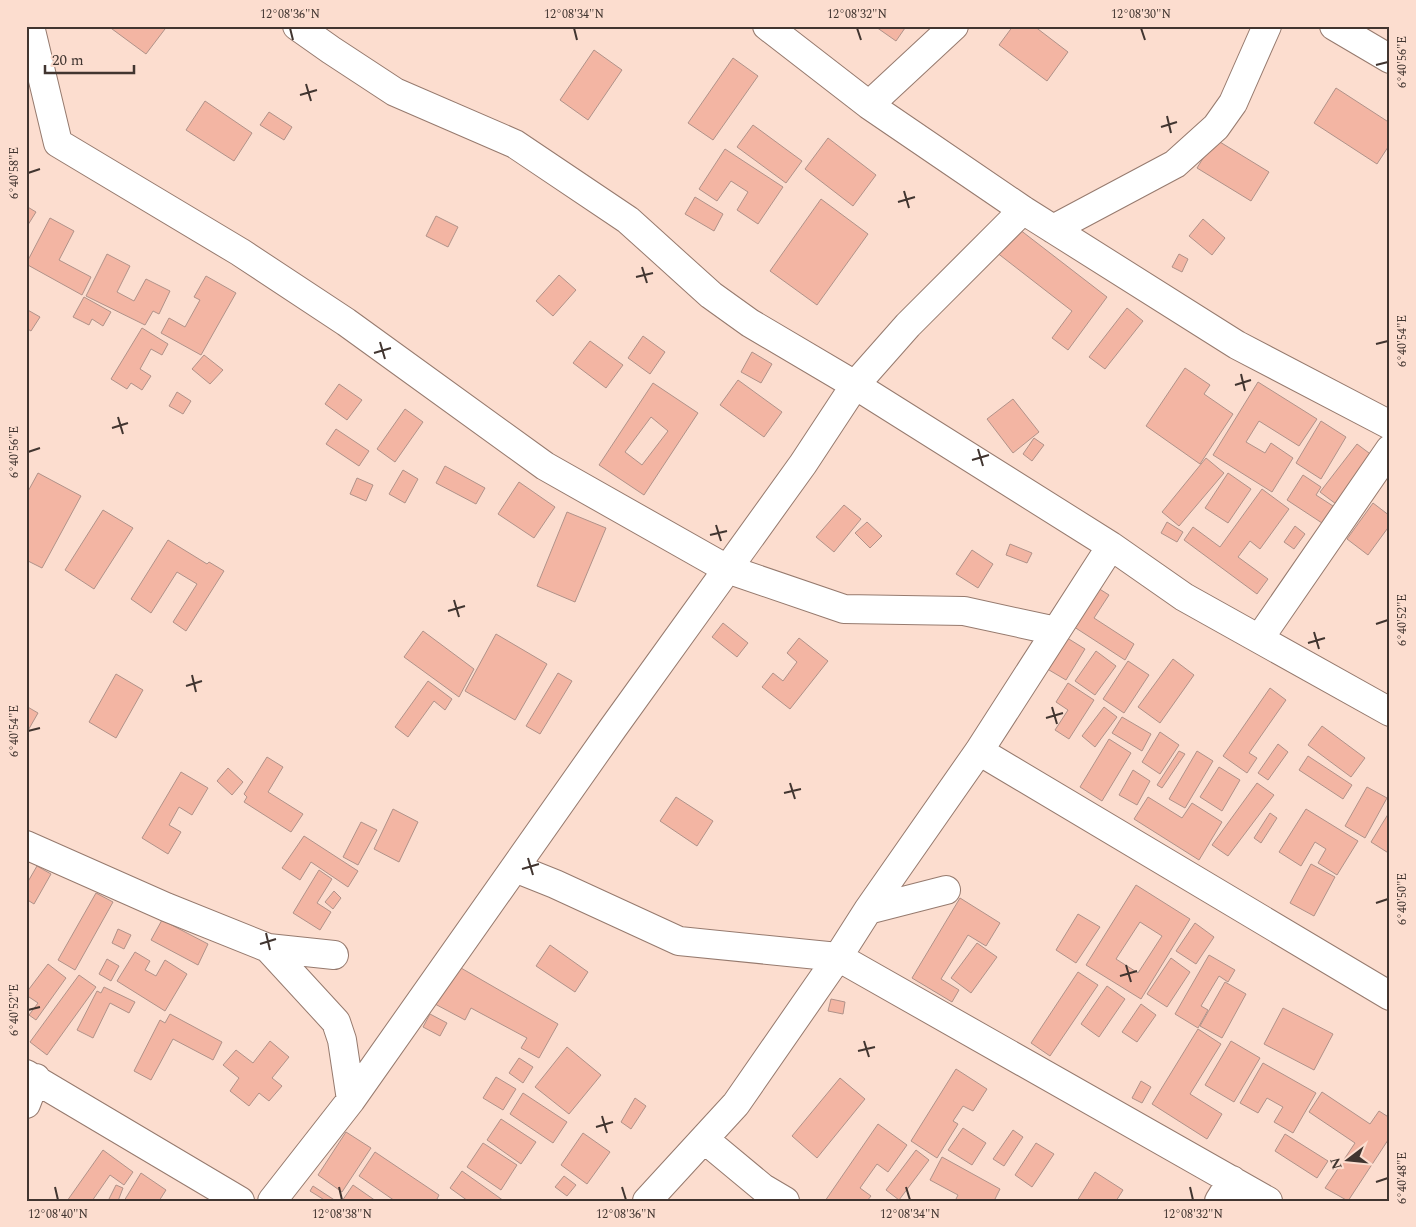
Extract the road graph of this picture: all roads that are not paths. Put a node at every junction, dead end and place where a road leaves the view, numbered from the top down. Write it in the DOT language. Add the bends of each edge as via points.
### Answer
graph roads {
  1 [pos="297,26"];
  2 [pos="767,26"];
  3 [pos="954,26"];
  4 [pos="1267,26"];
  5 [pos="1334,26"];
  6 [pos="28,27"];
  7 [pos="1390,59"];
  8 [pos="869,105"];
  9 [pos="1023,210"];
  10 [pos="1053,229"];
  11 [pos="855,385"];
  12 [pos="1390,425"];
  13 [pos="1390,449"];
  14 [pos="1111,546"];
  15 [pos="727,570"];
  16 [pos="1056,631"];
  17 [pos="1259,639"];
  18 [pos="1390,712"];
  19 [pos="979,751"];
  20 [pos="26,845"];
  21 [pos="514,868"];
  22 [pos="946,890"];
  23 [pos="868,910"];
  24 [pos="268,948"];
  25 [pos="334,955"];
  26 [pos="838,957"];
  27 [pos="1390,996"];
  28 [pos="31,1076"];
  29 [pos="351,1100"];
  30 [pos="26,1104"];
  31 [pos="704,1139"];
  32 [pos="1226,1190"];
  33 [pos="240,1201"];
  34 [pos="272,1201"];
  35 [pos="647,1201"];
  36 [pos="785,1201"];
  37 [pos="1268,1201"];
  1 -- 11 [label="street" via="395,92 515,144 628,220 719,301 750,323"];
  2 -- 8 [label="street"];
  3 -- 8 [label="street"];
  4 -- 10 [label="street" via="1233,103 1216,127 1175,164"];
  5 -- 7 [label="street"];
  6 -- 15 [label="street" via="58,143 240,252 346,322 545,466"];
  8 -- 9 [label="street"];
  9 -- 10 [label="street"];
  9 -- 11 [label="street" via="908,325"];
  10 -- 12 [label="street" via="1237,345"];
  11 -- 14 [label="street"];
  11 -- 15 [label="street"];
  13 -- 17 [label="street"];
  14 -- 16 [label="street"];
  14 -- 17 [label="street" via="1184,597"];
  15 -- 16 [label="street" via="844,609 964,611"];
  15 -- 21 [label="street"];
  16 -- 19 [label="street"];
  17 -- 18 [label="street"];
  19 -- 23 [label="street"];
  19 -- 27 [label="street"];
  20 -- 24 [label="street"];
  21 -- 26 [label="street" via="678,941"];
  21 -- 29 [label="street"];
  22 -- 23 [label="street"];
  23 -- 26 [label="street"];
  24 -- 25 [label="street"];
  24 -- 29 [label="street" via="336,1022"];
  26 -- 31 [label="street" via="736,1104"];
  26 -- 32 [label="street"];
  28 -- 30 [label="street"];
  28 -- 33 [label="street"];
  29 -- 34 [label="street"];
  31 -- 35 [label="street"];
  31 -- 36 [label="street" via="762,1188"];
  32 -- 37 [label="street"];
}
